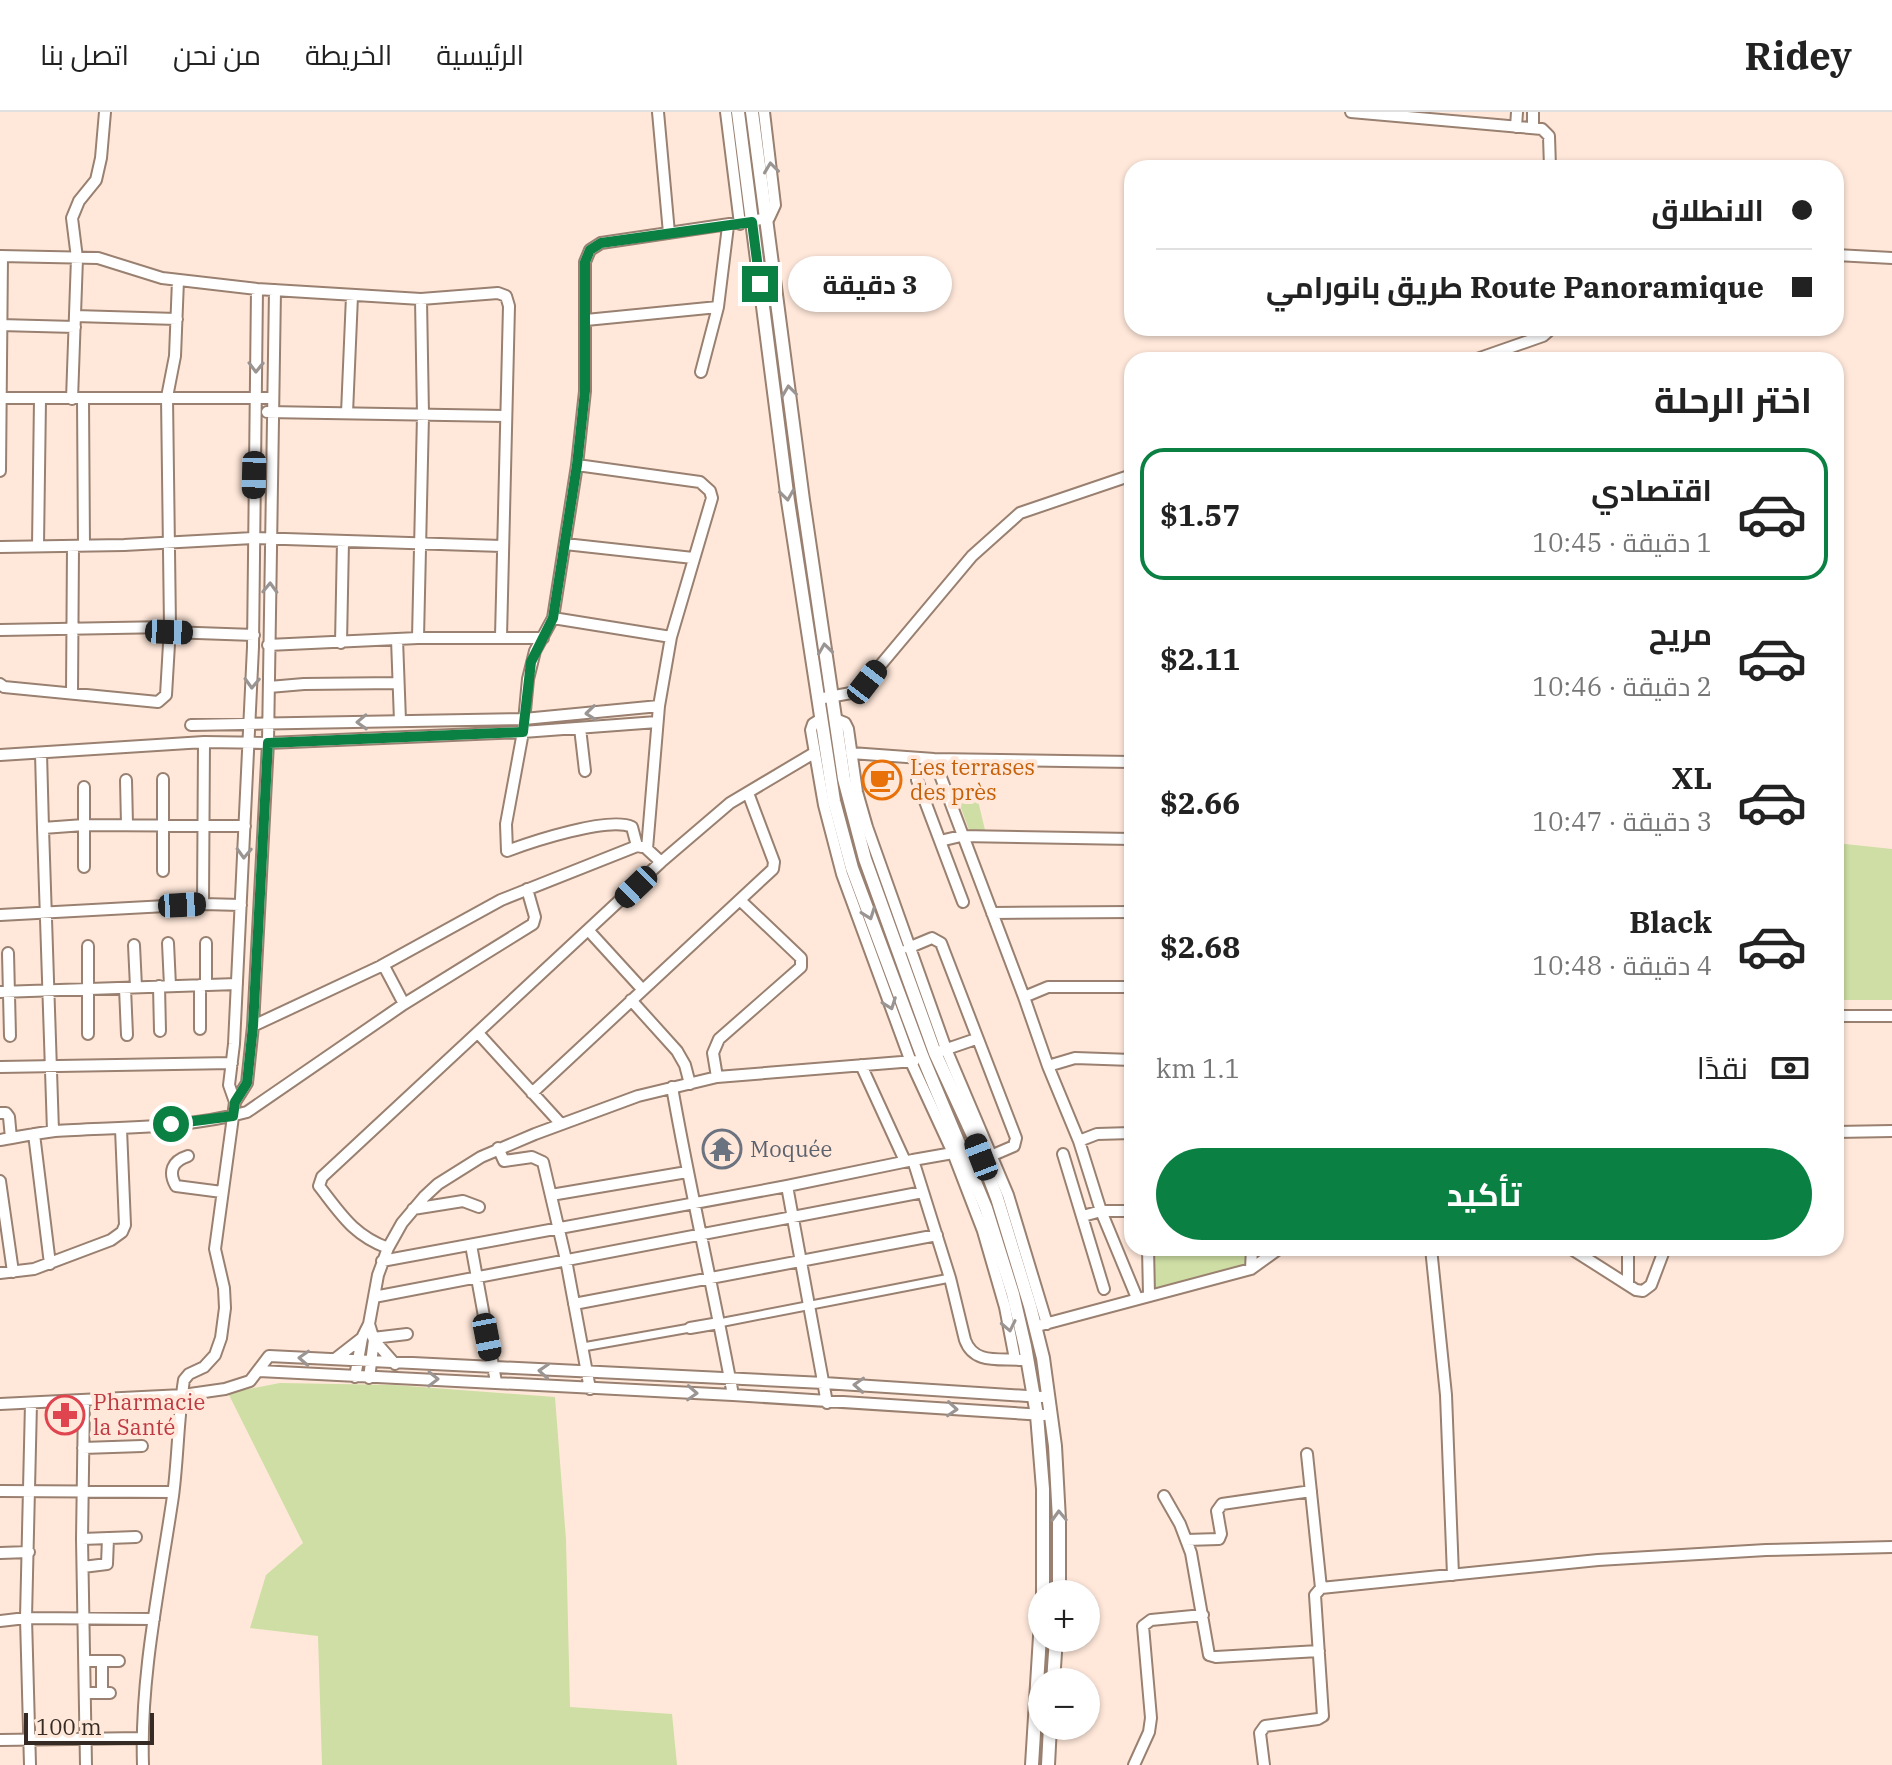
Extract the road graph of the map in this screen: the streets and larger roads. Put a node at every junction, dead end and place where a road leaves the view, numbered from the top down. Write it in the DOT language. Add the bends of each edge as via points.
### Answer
graph roads {
  1 [pos="105,112"];
  2 [pos="658,112"];
  3 [pos="726,112"];
  4 [pos="738,112"];
  5 [pos="752,112"];
  6 [pos="764,112"];
  7 [pos="1351,112"];
  8 [pos="1517,112"];
  9 [pos="1533,112"];
  10 [pos="1397,114"];
  11 [pos="1456,117"];
  12 [pos="1516,127"];
  13 [pos="1533,128"];
  14 [pos="1550,160"];
  15 [pos="766,220"];
  16 [pos="746,223"];
  17 [pos="728,226"];
  18 [pos="669,233"];
  19 [pos="1844,255"];
  20 [pos="1,256"];
  21 [pos="77,258"];
  22 [pos="1892,258"];
  23 [pos="178,280"];
  24 [pos="257,289"];
  25 [pos="275,290"];
  26 [pos="352,296"];
  27 [pos="421,299"];
  28 [pos="718,307"];
  29 [pos="177,319"];
  30 [pos="586,320"];
  31 [pos="75,322"];
  32 [pos="1,325"];
  33 [pos="1543,336"];
  34 [pos="1497,352"];
  35 [pos="701,372"];
  36 [pos="167,397"];
  37 [pos="1,398"];
  38 [pos="272,398"];
  39 [pos="40,399"];
  40 [pos="78,399"];
  41 [pos="255,399"];
  42 [pos="255,412"];
  43 [pos="272,412"];
  44 [pos="347,413"];
  45 [pos="423,415"];
  46 [pos="505,416"];
  47 [pos="577,465"];
  48 [pos="0,471"];
  49 [pos="1124,478"];
  50 [pos="253,538"];
  51 [pos="271,539"];
  52 [pos="343,541"];
  53 [pos="420,543"];
  54 [pos="169,544"];
  55 [pos="565,544"];
  56 [pos="38,546"];
  57 [pos="78,546"];
  58 [pos="502,546"];
  59 [pos="0,547"];
  60 [pos="693,558"];
  61 [pos="553,618"];
  62 [pos="70,628"];
  63 [pos="170,629"];
  64 [pos="0,630"];
  65 [pos="254,635"];
  66 [pos="501,637"];
  67 [pos="671,637"];
  68 [pos="418,638"];
  69 [pos="543,638"];
  70 [pos="397,639"];
  71 [pos="341,643"];
  72 [pos="268,645"];
  73 [pos="398,683"];
  74 [pos="0,684"];
  75 [pos="269,687"];
  76 [pos="72,693"];
  77 [pos="832,696"];
  78 [pos="818,699"];
  79 [pos="659,706"];
  80 [pos="524,719"];
  81 [pos="821,719"];
  82 [pos="835,719"];
  83 [pos="400,721"];
  84 [pos="251,722"];
  85 [pos="269,722"];
  86 [pos="657,722"];
  87 [pos="191,725"];
  88 [pos="580,728"];
  89 [pos="523,732"];
  90 [pos="204,742"];
  91 [pos="249,743"];
  92 [pos="268,743"];
  93 [pos="41,753"];
  94 [pos="814,753"];
  95 [pos="851,753"];
  96 [pos="0,755"];
  97 [pos="934,759"];
  98 [pos="1124,762"];
  99 [pos="585,771"];
  100 [pos="163,779"];
  101 [pos="126,780"];
  102 [pos="917,780"];
  103 [pos="84,787"];
  104 [pos="748,793"];
  105 [pos="84,825"];
  106 [pos="127,825"];
  107 [pos="163,825"];
  108 [pos="205,826"];
  109 [pos="245,826"];
  110 [pos="43,828"];
  111 [pos="961,836"];
  112 [pos="1124,839"];
  113 [pos="940,841"];
  114 [pos="642,848"];
  115 [pos="661,862"];
  116 [pos="84,867"];
  117 [pos="163,871"];
  118 [pos="527,889"];
  119 [pos="741,901"];
  120 [pos="963,902"];
  121 [pos="203,904"];
  122 [pos="241,905"];
  123 [pos="45,912"];
  124 [pos="1124,912"];
  125 [pos="992,913"];
  126 [pos="0,915"];
  127 [pos="589,931"];
  128 [pos="168,943"];
  129 [pos="206,943"];
  130 [pos="134,945"];
  131 [pos="88,946"];
  132 [pos="908,948"];
  133 [pos="8,953"];
  134 [pos="381,966"];
  135 [pos="237,984"];
  136 [pos="203,985"];
  137 [pos="165,986"];
  138 [pos="131,987"];
  139 [pos="1124,987"];
  140 [pos="88,989"];
  141 [pos="642,989"];
  142 [pos="48,990"];
  143 [pos="4,992"];
  144 [pos="1024,997"];
  145 [pos="631,1000"];
  146 [pos="404,1004"];
  147 [pos="1844,1016"];
  148 [pos="1892,1016"];
  149 [pos="253,1026"];
  150 [pos="200,1029"];
  151 [pos="160,1031"];
  152 [pos="478,1033"];
  153 [pos="88,1034"];
  154 [pos="127,1035"];
  155 [pos="10,1036"];
  156 [pos="976,1039"];
  157 [pos="929,1055"];
  158 [pos="1124,1060"];
  159 [pos="232,1063"];
  160 [pos="51,1065"];
  161 [pos="861,1065"];
  162 [pos="1048,1066"];
  163 [pos="0,1067"];
  164 [pos="717,1077"];
  165 [pos="690,1084"];
  166 [pos="672,1087"];
  167 [pos="532,1093"];
  168 [pos="235,1102"];
  169 [pos="0,1113"];
  170 [pos="233,1116"];
  171 [pos="561,1124"];
  172 [pos="121,1129"];
  173 [pos="53,1131"];
  174 [pos="1892,1131"];
  175 [pos="1844,1132"];
  176 [pos="1124,1133"];
  177 [pos="34,1134"];
  178 [pos="5,1139"];
  179 [pos="1079,1141"];
  180 [pos="498,1148"];
  181 [pos="953,1153"];
  182 [pos="1063,1154"];
  183 [pos="993,1155"];
  184 [pos="188,1156"];
  185 [pos="909,1160"];
  186 [pos="687,1172"];
  187 [pos="0,1181"];
  188 [pos="787,1186"];
  189 [pos="222,1192"];
  190 [pos="923,1192"];
  191 [pos="551,1195"];
  192 [pos="692,1202"];
  193 [pos="479,1207"];
  194 [pos="413,1209"];
  195 [pos="1101,1211"];
  196 [pos="1124,1211"];
  197 [pos="1083,1216"];
  198 [pos="792,1217"];
  199 [pos="559,1229"];
  200 [pos="701,1235"];
  201 [pos="937,1235"];
  202 [pos="471,1245"];
  203 [pos="388,1248"];
  204 [pos="1148,1256"];
  205 [pos="1252,1256"];
  206 [pos="1269,1256"];
  207 [pos="1432,1256"];
  208 [pos="1583,1256"];
  209 [pos="1628,1256"];
  210 [pos="1662,1256"];
  211 [pos="566,1260"];
  212 [pos="382,1261"];
  213 [pos="801,1261"];
  214 [pos="50,1264"];
  215 [pos="1251,1269"];
  216 [pos="13,1272"];
  217 [pos="0,1273"];
  218 [pos="475,1277"];
  219 [pos="710,1278"];
  220 [pos="950,1278"];
  221 [pos="1149,1281"];
  222 [pos="1628,1285"];
  223 [pos="1132,1286"];
  224 [pos="1104,1289"];
  225 [pos="1149,1295"];
  226 [pos="374,1297"];
  227 [pos="1137,1298"];
  228 [pos="574,1304"];
  229 [pos="809,1304"];
  230 [pos="719,1323"];
  231 [pos="1041,1325"];
  232 [pos="690,1328"];
  233 [pos="407,1334"];
  234 [pos="370,1339"];
  235 [pos="583,1347"];
  236 [pos="335,1359"];
  237 [pos="1022,1360"];
  238 [pos="357,1361"];
  239 [pos="371,1362"];
  240 [pos="395,1364"];
  241 [pos="493,1367"];
  242 [pos="259,1371"];
  243 [pos="587,1373"];
  244 [pos="355,1377"];
  245 [pos="369,1378"];
  246 [pos="730,1379"];
  247 [pos="496,1382"];
  248 [pos="824,1383"];
  249 [pos="590,1389"];
  250 [pos="183,1395"];
  251 [pos="733,1395"];
  252 [pos="1034,1397"];
  253 [pos="1049,1398"];
  254 [pos="84,1401"];
  255 [pos="31,1403"];
  256 [pos="827,1403"];
  257 [pos="0,1404"];
  258 [pos="1037,1415"];
  259 [pos="1051,1415"];
  260 [pos="142,1446"];
  261 [pos="83,1448"];
  262 [pos="1307,1454"];
  263 [pos="0,1491"];
  264 [pos="83,1491"];
  265 [pos="1311,1491"];
  266 [pos="31,1492"];
  267 [pos="173,1492"];
  268 [pos="1164,1496"];
  269 [pos="136,1537"];
  270 [pos="108,1538"];
  271 [pos="82,1539"];
  272 [pos="1186,1540"];
  273 [pos="1892,1547"];
  274 [pos="29,1552"];
  275 [pos="0,1553"];
  276 [pos="83,1567"];
  277 [pos="1453,1575"];
  278 [pos="1043,1580"];
  279 [pos="1059,1580"];
  280 [pos="1321,1588"];
  281 [pos="1203,1615"];
  282 [pos="26,1618"];
  283 [pos="85,1618"];
  284 [pos="154,1619"];
  285 [pos="0,1621"];
  286 [pos="1319,1651"];
  287 [pos="1039,1652"];
  288 [pos="85,1661"];
  289 [pos="102,1661"];
  290 [pos="119,1661"];
  291 [pos="86,1693"];
  292 [pos="142,1738"];
  293 [pos="86,1739"];
  294 [pos="0,1740"];
  295 [pos="30,1740"];
  296 [pos="1049,1740"];
  297 [pos="30,1765"];
  298 [pos="86,1765"];
  299 [pos="143,1765"];
  300 [pos="1032,1765"];
  301 [pos="1048,1765"];
  302 [pos="1134,1765"];
  303 [pos="1264,1765"];
  1 -- 21 [label="street" via="96,180 72,218"];
  2 -- 18 [label="street"];
  3 -- 16 [label="street"];
  4 -- 16 [label="street"];
  5 -- 15 [label="street"];
  15 -- 6 [label="street, one-way" via="775,205"];
  7 -- 10 [label="street"];
  8 -- 12 [label="street"];
  9 -- 13 [label="street"];
  10 -- 11 [label="street"];
  11 -- 12 [label="street"];
  12 -- 13 [label="street"];
  13 -- 14 [label="street" via="1549,134"];
  15 -- 16 [label="street"];
  77 -- 15 [label="street, one-way"];
  16 -- 17 [label="street"];
  16 -- 78 [label="street, one-way"];
  17 -- 18 [label="street"];
  17 -- 28 [label="street"];
  18 -- 30 [label="street" via="601,243 590,250 585,262"];
  19 -- 22 [label="street"];
  20 -- 21 [label="street"];
  20 -- 32 [label="street"];
  21 -- 23 [label="street" via="109,260"];
  21 -- 31 [label="street"];
  23 -- 24 [label="street"];
  23 -- 29 [label="street"];
  24 -- 25 [label="street"];
  24 -- 41 [label="street, one-way"];
  25 -- 26 [label="street"];
  25 -- 38 [label="street"];
  26 -- 27 [label="street"];
  26 -- 44 [label="street"];
  27 -- 45 [label="street"];
  27 -- 46 [label="street" via="506,296"];
  28 -- 30 [label="street"];
  28 -- 35 [label="street"];
  29 -- 31 [label="street"];
  29 -- 36 [label="street"];
  30 -- 47 [label="street"];
  31 -- 32 [label="street"];
  31 -- 40 [label="street"];
  32 -- 37 [label="street"];
  33 -- 34 [label="street"];
  36 -- 40 [label="street"];
  36 -- 41 [label="street"];
  36 -- 54 [label="street"];
  37 -- 39 [label="street"];
  37 -- 48 [label="street"];
  38 -- 41 [label="street"];
  38 -- 43 [label="street"];
  39 -- 40 [label="street"];
  39 -- 56 [label="street"];
  40 -- 57 [label="street"];
  41 -- 42 [label="street"];
  42 -- 43 [label="street"];
  42 -- 50 [label="street"];
  43 -- 44 [label="street"];
  43 -- 51 [label="street"];
  44 -- 45 [label="street"];
  45 -- 46 [label="street"];
  45 -- 53 [label="street"];
  46 -- 58 [label="street"];
  47 -- 55 [label="street"];
  47 -- 60 [label="street" via="706,485 712,498"];
  49 -- 77 [label="street" via="1020,513 972,556 863,686"];
  50 -- 51 [label="street"];
  50 -- 54 [label="street"];
  50 -- 65 [label="street"];
  51 -- 52 [label="street"];
  72 -- 51 [label="street, one-way"];
  52 -- 53 [label="street"];
  52 -- 71 [label="street"];
  53 -- 58 [label="street"];
  53 -- 68 [label="street"];
  54 -- 57 [label="street"];
  54 -- 63 [label="street"];
  55 -- 60 [label="street"];
  55 -- 61 [label="street"];
  56 -- 57 [label="street"];
  56 -- 59 [label="street"];
  57 -- 62 [label="street"];
  58 -- 66 [label="street"];
  60 -- 67 [label="street"];
  61 -- 67 [label="street"];
  61 -- 69 [label="street"];
  62 -- 63 [label="street"];
  62 -- 64 [label="street"];
  62 -- 76 [label="street"];
  63 -- 65 [label="street"];
  63 -- 76 [label="street" via="163,700"];
  65 -- 84 [label="street, one-way"];
  66 -- 68 [label="street"];
  66 -- 69 [label="street"];
  67 -- 79 [label="street"];
  68 -- 70 [label="street"];
  69 -- 80 [label="street" via="531,662"];
  70 -- 71 [label="street"];
  70 -- 73 [label="street"];
  71 -- 72 [label="street"];
  72 -- 75 [label="street"];
  73 -- 75 [label="street"];
  73 -- 83 [label="street"];
  74 -- 76 [label="street"];
  75 -- 85 [label="street"];
  77 -- 78 [label="street"];
  77 -- 82 [label="street"];
  78 -- 81 [label="street"];
  79 -- 80 [label="street, one-way"];
  79 -- 86 [label="street"];
  80 -- 83 [label="street"];
  80 -- 89 [label="street"];
  81 -- 94 [label="street" via="811,728"];
  81 -- 157 [label="street, one-way" via="845,846"];
  82 -- 95 [label="street" via="847,726"];
  82 -- 157 [label="street" via="857,833"];
  83 -- 85 [label="street, one-way"];
  84 -- 85 [label="street"];
  84 -- 87 [label="street"];
  84 -- 91 [label="street"];
  85 -- 92 [label="street"];
  86 -- 88 [label="street"];
  86 -- 114 [label="street"];
  88 -- 89 [label="street"];
  88 -- 99 [label="street"];
  89 -- 92 [label="street"];
  89 -- 114 [label="street" via="506,824 507,851 588,827 625,823"];
  90 -- 91 [label="street"];
  90 -- 93 [label="street"];
  90 -- 108 [label="street"];
  91 -- 92 [label="street"];
  91 -- 109 [label="street"];
  92 -- 149 [label="street"];
  93 -- 96 [label="street"];
  93 -- 110 [label="street"];
  94 -- 104 [label="street"];
  94 -- 157 [label="street, one-way" via="835,852"];
  95 -- 97 [label="street"];
  95 -- 132 [label="street" via="862,812"];
  97 -- 98 [label="street"];
  97 -- 111 [label="street"];
  100 -- 107 [label="street"];
  101 -- 106 [label="street"];
  102 -- 113 [label="street"];
  103 -- 105 [label="street"];
  104 -- 115 [label="street"];
  104 -- 119 [label="street" via="774,866"];
  105 -- 106 [label="street"];
  105 -- 110 [label="street"];
  105 -- 116 [label="street"];
  106 -- 107 [label="street"];
  107 -- 108 [label="street"];
  107 -- 117 [label="street"];
  108 -- 109 [label="street"];
  108 -- 121 [label="street"];
  109 -- 122 [label="street, one-way"];
  110 -- 123 [label="street"];
  111 -- 112 [label="street"];
  111 -- 113 [label="street"];
  111 -- 125 [label="street"];
  113 -- 120 [label="street"];
  114 -- 115 [label="street"];
  114 -- 118 [label="street"];
  115 -- 127 [label="street"];
  118 -- 134 [label="street"];
  118 -- 146 [label="street" via="533,924"];
  119 -- 141 [label="street"];
  119 -- 164 [label="street" via="802,963 719,1039 713,1053"];
  121 -- 122 [label="street"];
  121 -- 123 [label="street"];
  122 -- 135 [label="street"];
  123 -- 126 [label="street"];
  123 -- 142 [label="street"];
  124 -- 125 [label="street"];
  125 -- 144 [label="street"];
  127 -- 141 [label="street"];
  127 -- 152 [label="street"];
  128 -- 137 [label="street"];
  129 -- 136 [label="street"];
  130 -- 138 [label="street"];
  131 -- 140 [label="street"];
  132 -- 156 [label="street" via="939,940"];
  132 -- 157 [label="street"];
  133 -- 143 [label="street"];
  134 -- 146 [label="street"];
  134 -- 149 [label="street"];
  135 -- 136 [label="street"];
  135 -- 159 [label="street"];
  136 -- 137 [label="street"];
  136 -- 150 [label="street"];
  137 -- 138 [label="street"];
  137 -- 151 [label="street"];
  138 -- 140 [label="street"];
  138 -- 154 [label="street"];
  139 -- 144 [label="street" via="1048,987"];
  140 -- 142 [label="street"];
  140 -- 153 [label="street"];
  141 -- 145 [label="street"];
  142 -- 143 [label="street"];
  142 -- 160 [label="street"];
  143 -- 155 [label="street"];
  144 -- 162 [label="street"];
  145 -- 165 [label="street" via="677,1051"];
  145 -- 167 [label="street"];
  146 -- 170 [label="street" via="247,1112"];
  147 -- 148 [label="street"];
  149 -- 168 [label="street" via="247,1083"];
  152 -- 167 [label="street"];
  152 -- 203 [label="street" via="319,1181 359,1234"];
  156 -- 157 [label="street"];
  156 -- 183 [label="street" via="1016,1138 1014,1146"];
  157 -- 161 [label="street"];
  157 -- 181 [label="street"];
  157 -- 183 [label="street"];
  157 -- 231 [label="street" via="975,1140"];
  157 -- 237 [label="street" via="1013,1294"];
  158 -- 162 [label="street" via="1075,1058"];
  159 -- 160 [label="street"];
  159 -- 168 [label="street" via="229,1085"];
  160 -- 163 [label="street"];
  160 -- 173 [label="street"];
  161 -- 164 [label="street"];
  161 -- 185 [label="street"];
  162 -- 179 [label="street"];
  164 -- 165 [label="street"];
  165 -- 166 [label="street"];
  166 -- 171 [label="street"];
  166 -- 186 [label="street"];
  167 -- 171 [label="street"];
  168 -- 170 [label="street"];
  169 -- 178 [label="street" via="9,1117"];
  170 -- 172 [label="street"];
  170 -- 189 [label="street"];
  171 -- 180 [label="street"];
  172 -- 173 [label="street"];
  172 -- 214 [label="street" via="122,1232"];
  173 -- 177 [label="street"];
  174 -- 175 [label="street"];
  176 -- 179 [label="street"];
  177 -- 178 [label="street"];
  177 -- 214 [label="street"];
  179 -- 195 [label="street"];
  180 -- 191 [label="street" via="507,1162 540,1159"];
  180 -- 194 [label="street" via="448,1177"];
  181 -- 185 [label="street"];
  181 -- 237 [label="street, one-way"];
  182 -- 197 [label="street"];
  183 -- 231 [label="street" via="1029,1259"];
  184 -- 189 [label="street" via="172,1167 176,1186"];
  185 -- 188 [label="street"];
  185 -- 190 [label="street"];
  186 -- 191 [label="street"];
  186 -- 192 [label="street"];
  187 -- 216 [label="street"];
  188 -- 192 [label="street"];
  188 -- 198 [label="street"];
  189 -- 250 [label="street" via="215,1249 224,1288 221,1338 215,1355 184,1380"];
  190 -- 198 [label="street"];
  190 -- 201 [label="street"];
  191 -- 199 [label="street"];
  192 -- 199 [label="street"];
  192 -- 200 [label="street"];
  193 -- 194 [label="street" via="463,1201"];
  194 -- 203 [label="street"];
  195 -- 196 [label="street"];
  195 -- 197 [label="street"];
  195 -- 223 [label="street"];
  197 -- 224 [label="street"];
  198 -- 200 [label="street"];
  198 -- 213 [label="street"];
  199 -- 202 [label="street"];
  199 -- 211 [label="street"];
  200 -- 211 [label="street"];
  200 -- 219 [label="street"];
  201 -- 213 [label="street"];
  201 -- 220 [label="street"];
  202 -- 212 [label="street"];
  202 -- 218 [label="street"];
  203 -- 212 [label="street"];
  204 -- 221 [label="street"];
  205 -- 215 [label="street"];
  206 -- 215 [label="street"];
  207 -- 277 [label="street" via="1446,1395"];
  208 -- 222 [label="street"];
  209 -- 222 [label="street"];
  210 -- 222 [label="street" via="1649,1288 1639,1291"];
  211 -- 218 [label="street"];
  211 -- 228 [label="street"];
  212 -- 226 [label="street"];
  213 -- 219 [label="street"];
  213 -- 229 [label="street"];
  214 -- 216 [label="street"];
  215 -- 225 [label="street"];
  216 -- 217 [label="street"];
  218 -- 226 [label="street"];
  218 -- 241 [label="street"];
  219 -- 228 [label="street"];
  219 -- 230 [label="street"];
  220 -- 229 [label="street"];
  220 -- 237 [label="street" via="972,1354"];
  221 -- 223 [label="street"];
  221 -- 225 [label="street"];
  223 -- 227 [label="street"];
  225 -- 227 [label="street"];
  226 -- 234 [label="street"];
  227 -- 231 [label="street"];
  228 -- 235 [label="street"];
  229 -- 230 [label="street"];
  229 -- 248 [label="street"];
  230 -- 232 [label="street"];
  230 -- 246 [label="street"];
  231 -- 253 [label="street"];
  232 -- 235 [label="street"];
  233 -- 234 [label="street"];
  234 -- 236 [label="street"];
  234 -- 238 [label="street"];
  234 -- 239 [label="street"];
  234 -- 240 [label="street"];
  235 -- 243 [label="street"];
  236 -- 238 [label="street"];
  236 -- 242 [label="street, one-way" via="269,1356"];
  237 -- 252 [label="street"];
  238 -- 239 [label="street"];
  238 -- 244 [label="street"];
  239 -- 240 [label="street"];
  239 -- 245 [label="street"];
  240 -- 241 [label="street"];
  243 -- 241 [label="street, one-way"];
  241 -- 247 [label="street"];
  242 -- 244 [label="street"];
  242 -- 250 [label="street" via="237,1387"];
  243 -- 246 [label="street"];
  243 -- 249 [label="street"];
  244 -- 245 [label="street"];
  245 -- 247 [label="street, one-way"];
  246 -- 248 [label="street"];
  246 -- 251 [label="street"];
  247 -- 249 [label="street"];
  252 -- 248 [label="street, one-way"];
  248 -- 256 [label="street"];
  249 -- 251 [label="street, one-way"];
  250 -- 254 [label="street"];
  250 -- 267 [label="street"];
  251 -- 256 [label="street"];
  252 -- 253 [label="street"];
  252 -- 258 [label="street"];
  253 -- 259 [label="street"];
  254 -- 255 [label="street"];
  254 -- 261 [label="street"];
  255 -- 257 [label="street"];
  255 -- 266 [label="street"];
  256 -- 258 [label="street, one-way"];
  258 -- 259 [label="street"];
  258 -- 278 [label="street"];
  279 -- 259 [label="street, one-way"];
  260 -- 261 [label="street"];
  261 -- 264 [label="street"];
  262 -- 265 [label="street"];
  263 -- 266 [label="street"];
  264 -- 266 [label="street"];
  264 -- 267 [label="street"];
  264 -- 271 [label="street"];
  265 -- 272 [label="street" via="1222,1504 1217,1511 1220,1537"];
  265 -- 280 [label="street"];
  266 -- 274 [label="street"];
  267 -- 284 [label="street"];
  268 -- 272 [label="street"];
  269 -- 270 [label="street"];
  270 -- 271 [label="street"];
  270 -- 276 [label="street" via="107,1564"];
  271 -- 276 [label="street"];
  272 -- 281 [label="street"];
  273 -- 277 [label="street" via="1734,1551"];
  274 -- 275 [label="street"];
  274 -- 282 [label="street"];
  276 -- 283 [label="street"];
  277 -- 280 [label="street"];
  280 -- 286 [label="street" via="1315,1595"];
  281 -- 286 [label="street" via="1206,1649 1212,1656"];
  281 -- 302 [label="street" via="1151,1620 1143,1626 1151,1718"];
  282 -- 283 [label="street"];
  282 -- 285 [label="street"];
  282 -- 295 [label="street"];
  283 -- 284 [label="street"];
  283 -- 288 [label="street"];
  284 -- 292 [label="street"];
  286 -- 303 [label="street" via="1323,1716 1265,1726 1260,1733"];
  287 -- 300 [label="street"];
  288 -- 289 [label="street"];
  288 -- 291 [label="street"];
  289 -- 290 [label="street"];
  289 -- 291 [label="street" via="106,1693"];
  291 -- 293 [label="street"];
  292 -- 293 [label="street"];
  292 -- 299 [label="street"];
  293 -- 295 [label="street"];
  293 -- 298 [label="street"];
  294 -- 295 [label="street"];
  295 -- 297 [label="street"];
  296 -- 301 [label="street"];
}
